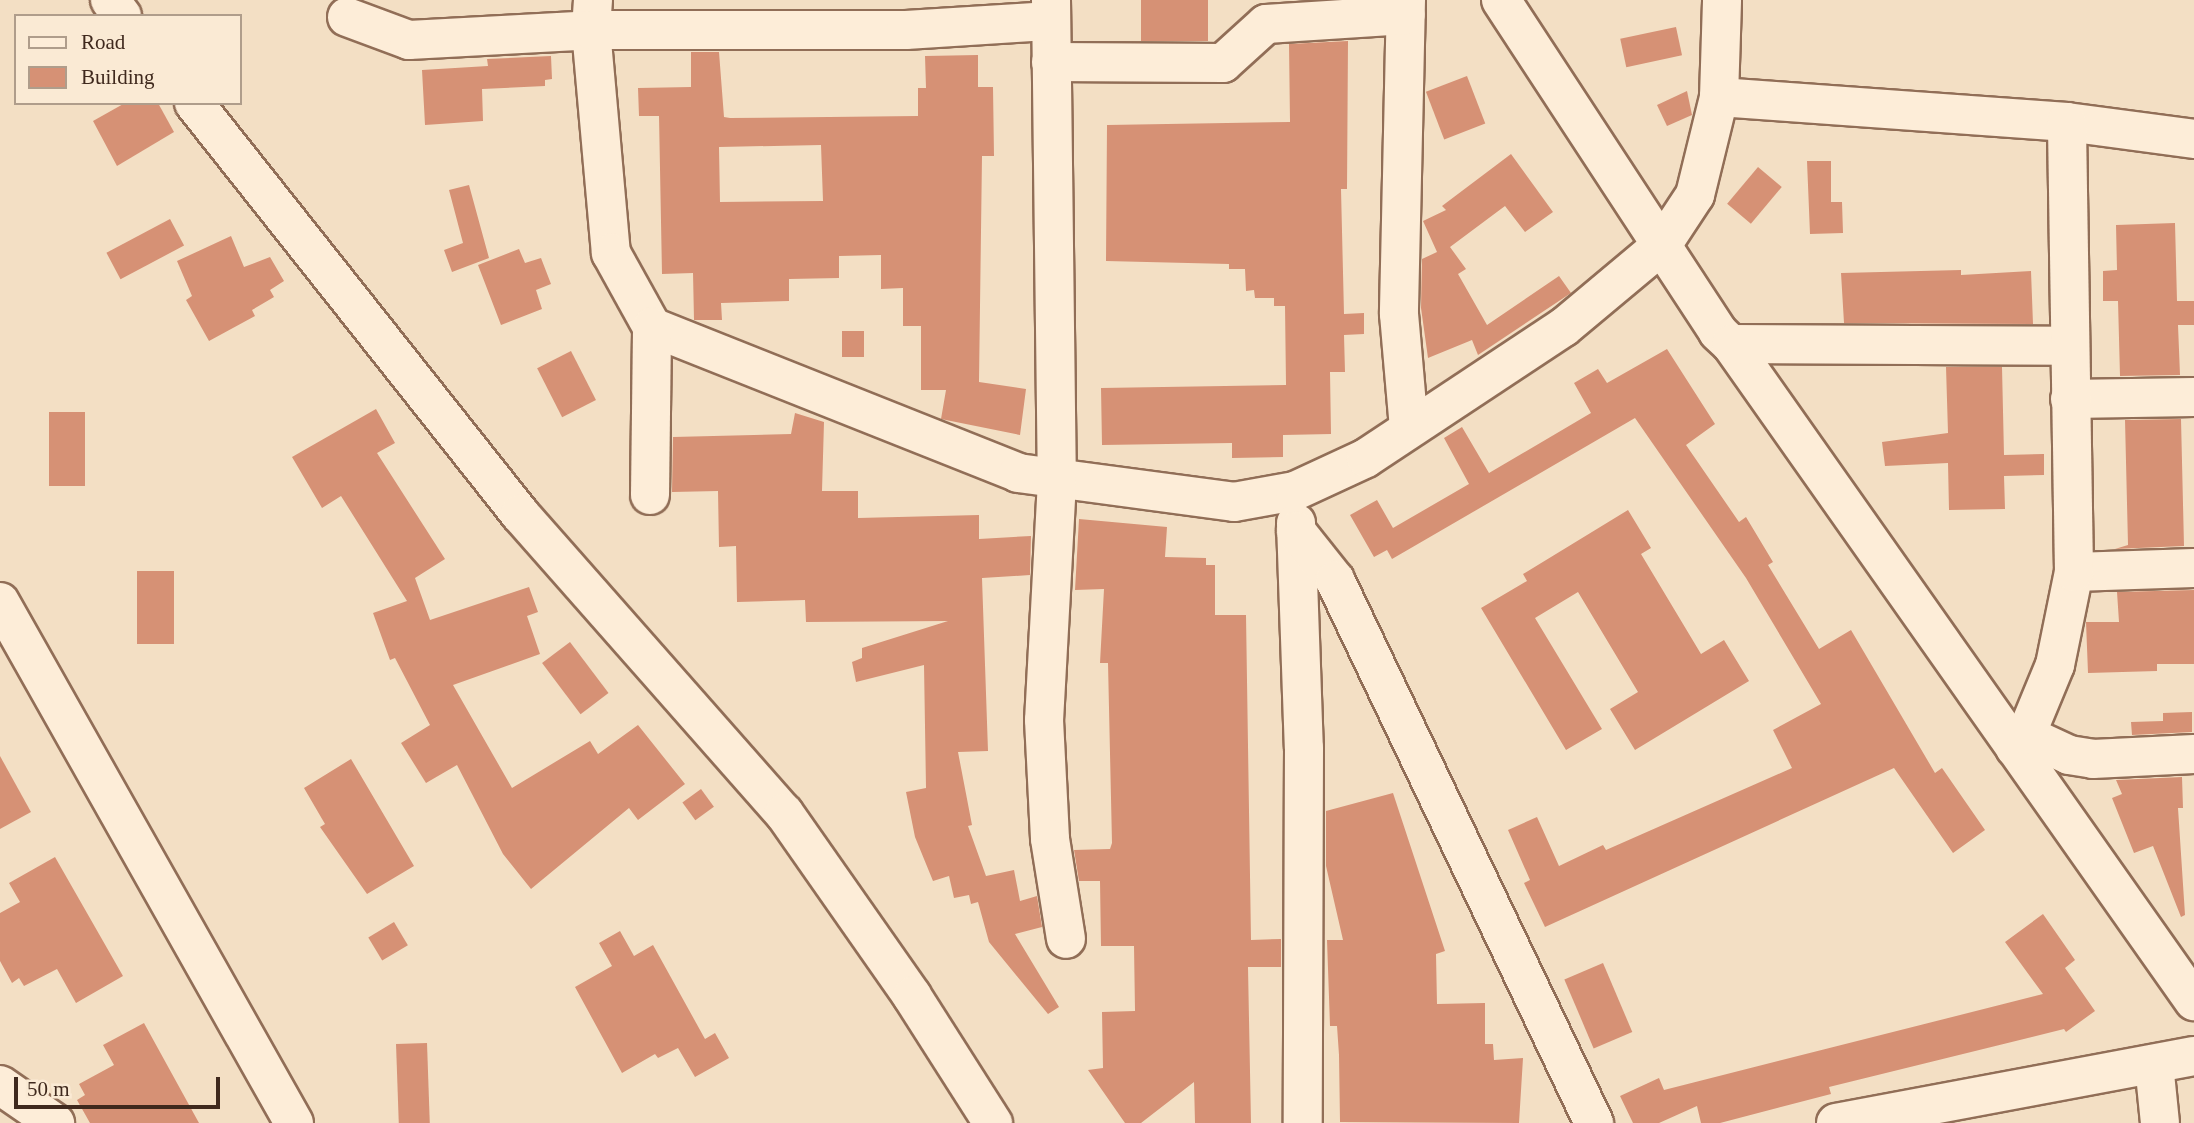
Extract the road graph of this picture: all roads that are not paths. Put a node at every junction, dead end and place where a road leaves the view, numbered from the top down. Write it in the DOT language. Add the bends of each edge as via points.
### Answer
graph roads {
  1 [pos="1501,0"];
  2 [pos="1723,0"];
  3 [pos="1406,8"];
  4 [pos="1051,11"];
  5 [pos="592,15"];
  6 [pos="347,17"];
  7 [pos="1051,62"];
  8 [pos="1719,97"];
  9 [pos="196,105"];
  10 [pos="2067,122"];
  11 [pos="2194,139"];
  12 [pos="1661,246"];
  13 [pos="652,327"];
  14 [pos="1731,344"];
  15 [pos="2067,346"];
  16 [pos="2194,397"];
  17 [pos="2070,399"];
  18 [pos="1409,429"];
  19 [pos="1057,481"];
  20 [pos="1294,491"];
  21 [pos="650,495"];
  22 [pos="1296,531"];
  23 [pos="2194,568"];
  24 [pos="2074,572"];
  25 [pos="0,602"];
  26 [pos="2020,741"];
  27 [pos="2194,754"];
  28 [pos="1066,939"];
  29 [pos="2194,1001"];
  30 [pos="2194,1056"];
  31 [pos="2154,1064"];
  32 [pos="0,1085"];
  33 [pos="1907,1117"];
  34 [pos="55,1123"];
  35 [pos="294,1123"];
  36 [pos="993,1123"];
  37 [pos="1303,1123"];
  38 [pos="1594,1123"];
  39 [pos="1836,1123"];
  40 [pos="2160,1123"];
  1 -- 12 [label="street"];
  2 -- 8 [label="street"];
  3 -- 7 [label="street" via="1266,24 1223,63"];
  3 -- 18 [label="street" via="1399,314"];
  4 -- 5 [label="street" via="906,30"];
  4 -- 7 [label="street"];
  5 -- 6 [label="street" via="409,40"];
  5 -- 13 [label="street" via="611,253"];
  7 -- 19 [label="street"];
  8 -- 10 [label="street"];
  8 -- 12 [label="street" via="1695,195"];
  9 -- 36 [label="street" via="520,514 784,813 912,996"];
  10 -- 11 [label="street"];
  10 -- 15 [label="street"];
  12 -- 14 [label="street" via="1718,332"];
  12 -- 18 [label="street" via="1564,327"];
  13 -- 19 [label="street" via="1018,473"];
  13 -- 21 [label="street"];
  14 -- 15 [label="street"];
  14 -- 26 [label="street"];
  15 -- 17 [label="street"];
  16 -- 17 [label="street"];
  17 -- 24 [label="street"];
  18 -- 20 [label="street" via="1366,458"];
  19 -- 20 [label="street" via="1234,502"];
  19 -- 28 [label="street" via="1044,720 1050,839"];
  20 -- 22 [label="street"];
  22 -- 37 [label="street" via="1304,748"];
  22 -- 38 [label="street" via="1335,580"];
  23 -- 24 [label="street"];
  24 -- 26 [label="street" via="2055,665"];
  25 -- 35 [label="street"];
  26 -- 27 [label="street" via="2093,759"];
  26 -- 29 [label="street"];
  30 -- 31 [label="street"];
  31 -- 33 [label="street"];
  31 -- 40 [label="street"];
  32 -- 34 [label="street"];
  33 -- 39 [label="street"];
}
